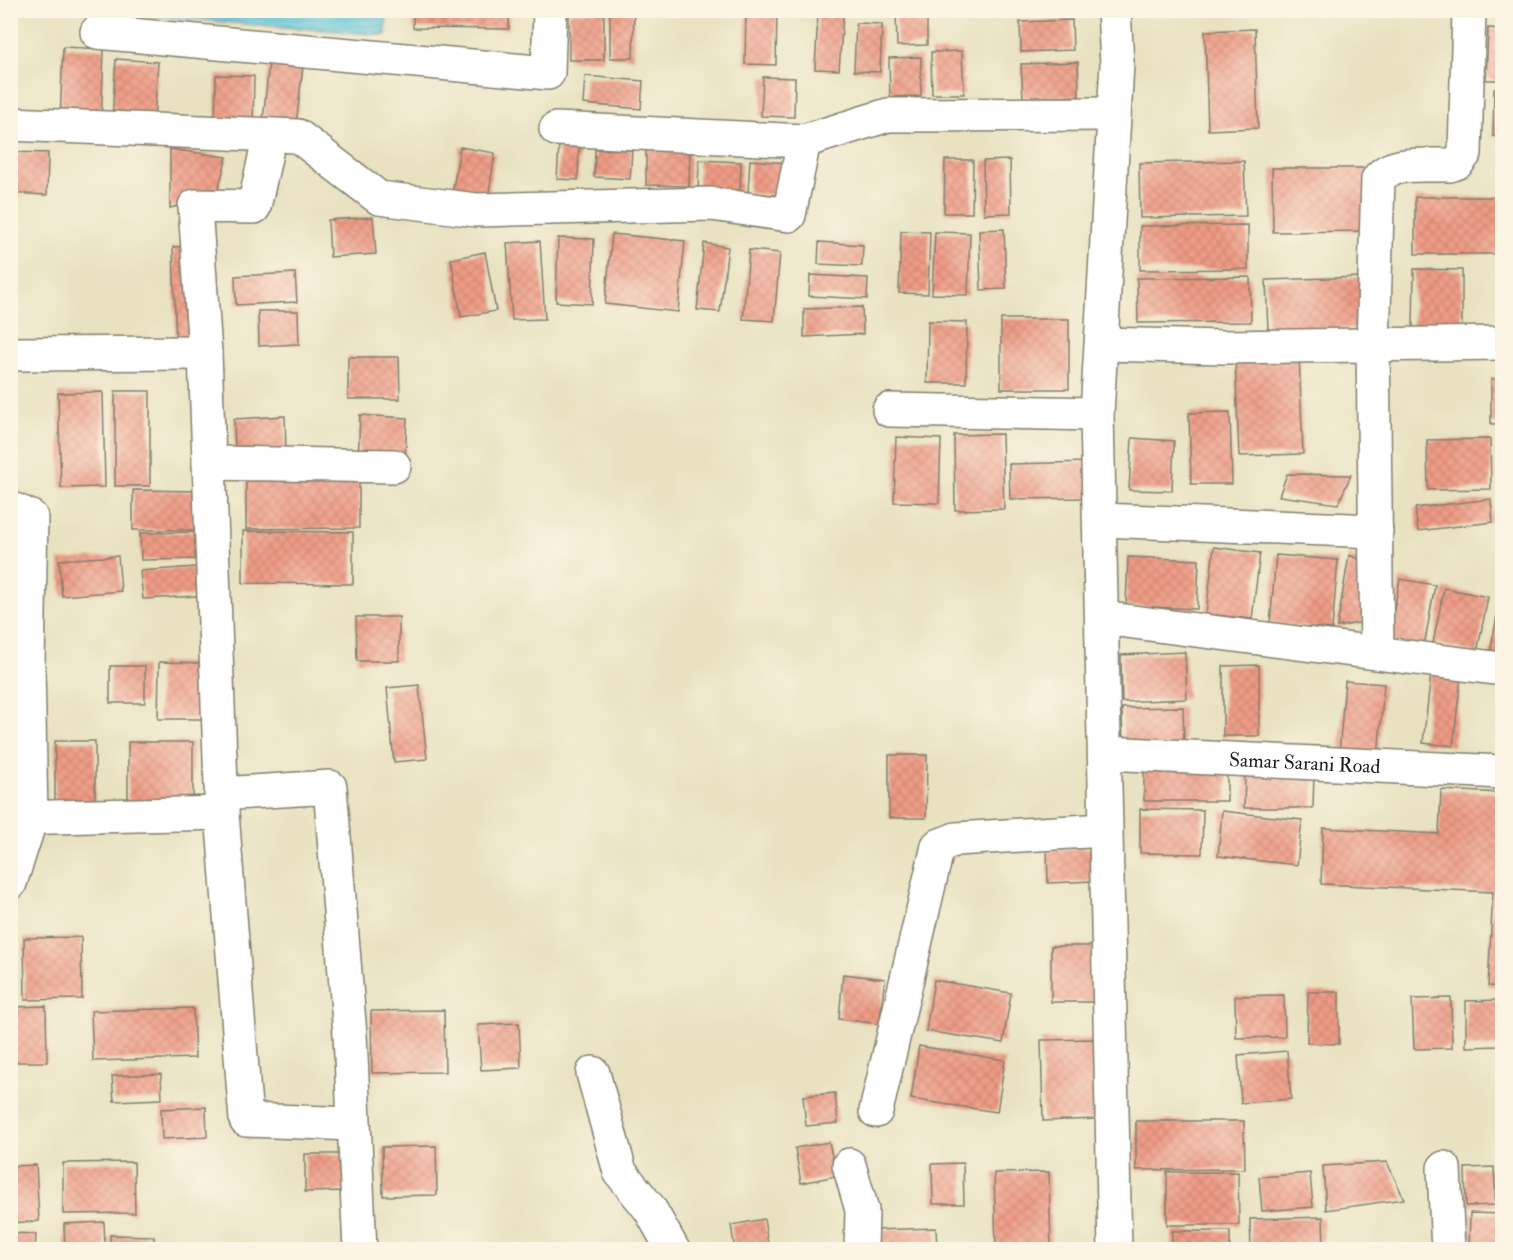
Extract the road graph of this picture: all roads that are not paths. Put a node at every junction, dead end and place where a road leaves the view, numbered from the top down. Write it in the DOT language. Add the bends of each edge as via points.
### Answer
graph roads {
  1 [pos="550,10"];
  2 [pos="1114,10"];
  3 [pos="1469,10"];
  4 [pos="97,32"];
  5 [pos="1114,114"];
  6 [pos="10,124"];
  7 [pos="556,129"];
  8 [pos="270,135"];
  9 [pos="804,141"];
  10 [pos="1102,344"];
  11 [pos="1503,344"];
  12 [pos="1373,345"];
  13 [pos="205,353"];
  14 [pos="10,354"];
  15 [pos="889,410"];
  16 [pos="1097,414"];
  17 [pos="209,463"];
  18 [pos="394,466"];
  19 [pos="10,508"];
  20 [pos="1101,520"];
  21 [pos="1376,531"];
  22 [pos="1102,618"];
  23 [pos="1377,653"];
  24 [pos="19,663"];
  25 [pos="1503,669"];
  26 [pos="1105,753"];
  27 [pos="1503,772"];
  28 [pos="222,803"];
  29 [pos="21,818"];
  30 [pos="1105,830"];
  31 [pos="10,883"];
  32 [pos="593,1073"];
  33 [pos="876,1110"];
  34 [pos="354,1124"];
  35 [pos="849,1165"];
  36 [pos="1444,1168"];
  37 [pos="360,1250"];
  38 [pos="673,1250"];
  39 [pos="861,1250"];
  40 [pos="1116,1250"];
  41 [pos="1448,1250"];
  1 -- 4 [label="street" via="548,74"];
  2 -- 5 [label="street"];
  3 -- 12 [label="street" via="1465,153 1450,165 1394,167 1378,179"];
  5 -- 9 [label="street" via="888,115"];
  5 -- 10 [label="street"];
  6 -- 8 [label="street"];
  7 -- 9 [label="street"];
  8 -- 9 [label="street" via="298,136 379,198 476,210 711,204 789,215"];
  8 -- 13 [label="street" via="254,207 195,206"];
  10 -- 12 [label="street"];
  10 -- 16 [label="street"];
  11 -- 12 [label="street"];
  12 -- 21 [label="street"];
  13 -- 14 [label="street"];
  13 -- 17 [label="street"];
  15 -- 16 [label="street"];
  16 -- 20 [label="street"];
  17 -- 18 [label="street"];
  17 -- 28 [label="street"];
  19 -- 24 [label="street" via="31,517"];
  20 -- 21 [label="street"];
  20 -- 22 [label="street"];
  21 -- 23 [label="street"];
  22 -- 23 [label="street"];
  22 -- 26 [label="street"];
  23 -- 25 [label="street"];
  24 -- 29 [label="street"];
  26 -- 27 [label="street, Samar Sarani Road"];
  26 -- 30 [label="street"];
  28 -- 29 [label="street"];
  28 -- 34 [label="street" via="246,1120"];
  28 -- 34 [label="street" via="330,787"];
  29 -- 31 [label="street"];
  30 -- 33 [label="street" via="956,839 938,846"];
  30 -- 40 [label="street"];
  32 -- 38 [label="street" via="620,1172 650,1209"];
  34 -- 37 [label="street"];
  35 -- 39 [label="street" via="862,1210"];
  36 -- 41 [label="street"];
}
